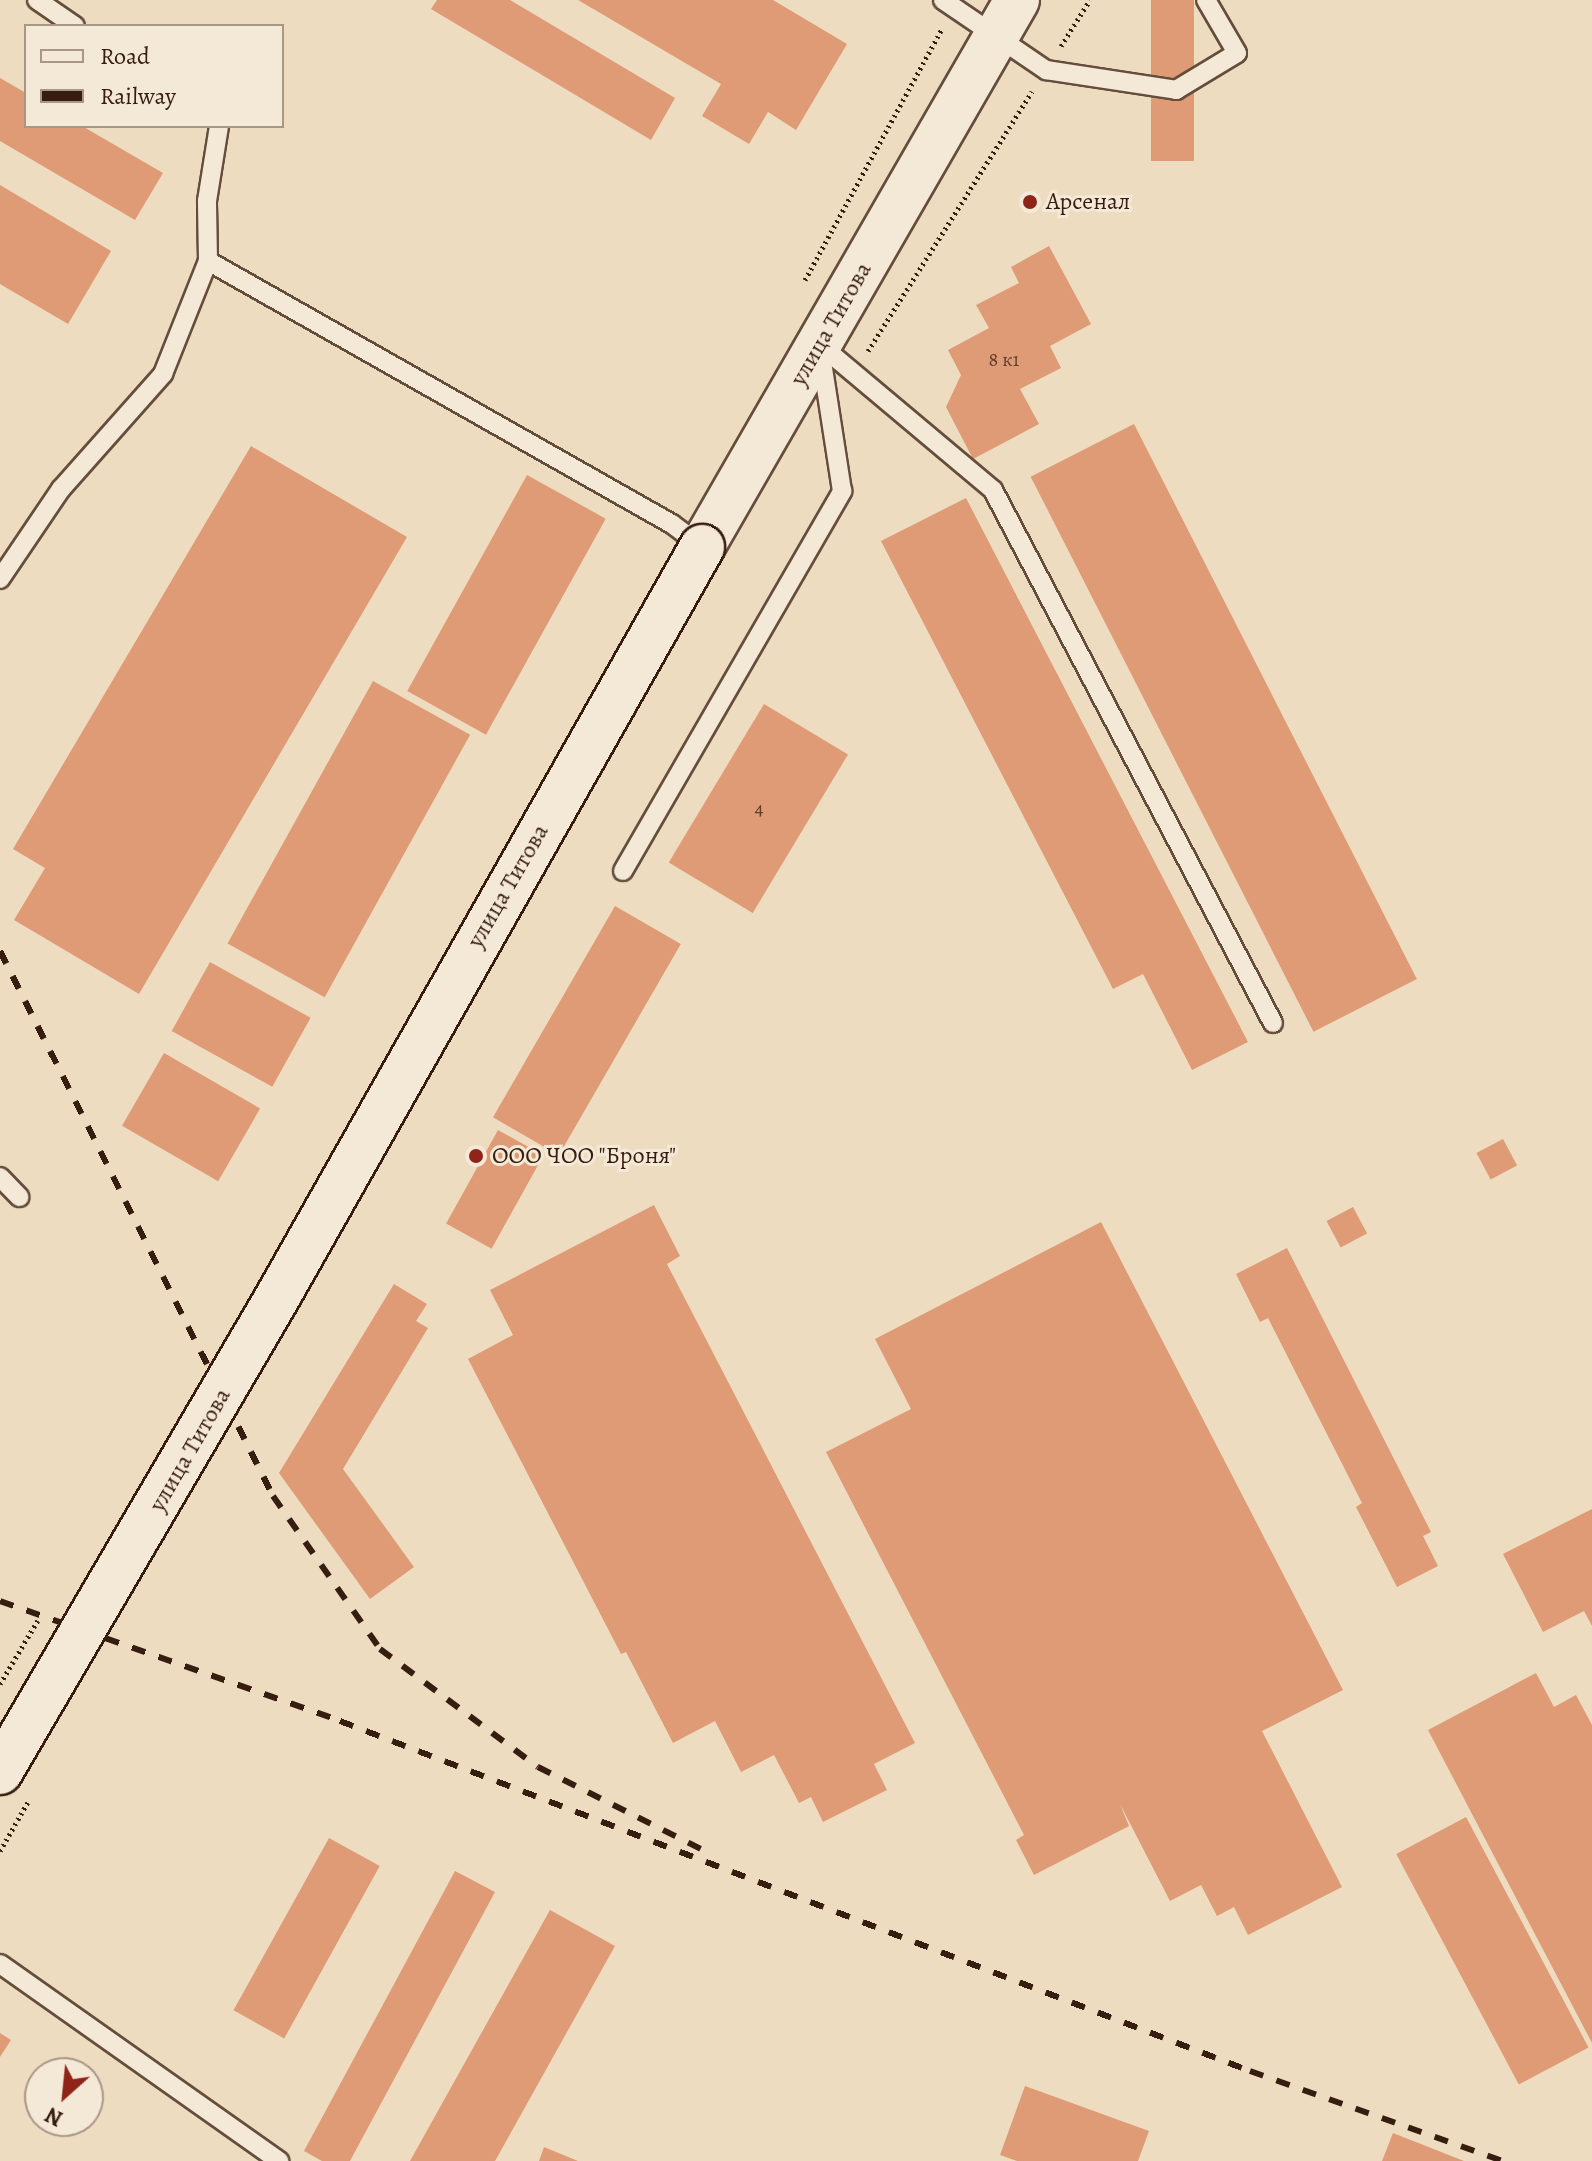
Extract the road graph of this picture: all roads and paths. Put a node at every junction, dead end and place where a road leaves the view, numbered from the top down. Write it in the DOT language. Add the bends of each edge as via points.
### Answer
graph roads {
  1 [pos="37,0"];
  2 [pos="1017,0"];
  3 [pos="1090,0"];
  4 [pos="1206,0"];
  5 [pos="948,4"];
  6 [pos="72,24"];
  7 [pos="995,38"];
  8 [pos="1046,70"];
  9 [pos="219,128"];
  10 [pos="208,261"];
  11 [pos="801,288"];
  12 [pos="819,344"];
  13 [pos="854,374"];
  14 [pos="702,547"];
  15 [pos="0,579"];
  16 [pos="623,871"];
  17 [pos="1273,1023"];
  18 [pos="0,1177"];
  19 [pos="19,1197"];
  20 [pos="0,1772"];
  21 [pos="0,1964"];
  22 [pos="279,2161"];
  1 -- 6 [label="lane"];
  2 -- 7 [label="main road, улица Титова"];
  3 -- 8 [label="path"];
  4 -- 8 [label="lane" via="1237,53 1176,90"];
  5 -- 7 [label="lane"];
  5 -- 11 [label="path"];
  7 -- 8 [label="lane"];
  7 -- 12 [label="main road, улица Титова"];
  8 -- 13 [label="path"];
  9 -- 10 [label="lane" via="207,201"];
  10 -- 14 [label="lane" via="672,524"];
  10 -- 15 [label="lane" via="163,374 61,489"];
  12 -- 13 [label="lane"];
  12 -- 14 [label="main road, улица Титова"];
  12 -- 16 [label="lane" via="842,491"];
  13 -- 17 [label="lane" via="993,490"];
  14 -- 20 [label="main road, улица Титова, bridge" via="277,1298"];
  18 -- 19 [label="lane"];
  21 -- 22 [label="lane"];
}
